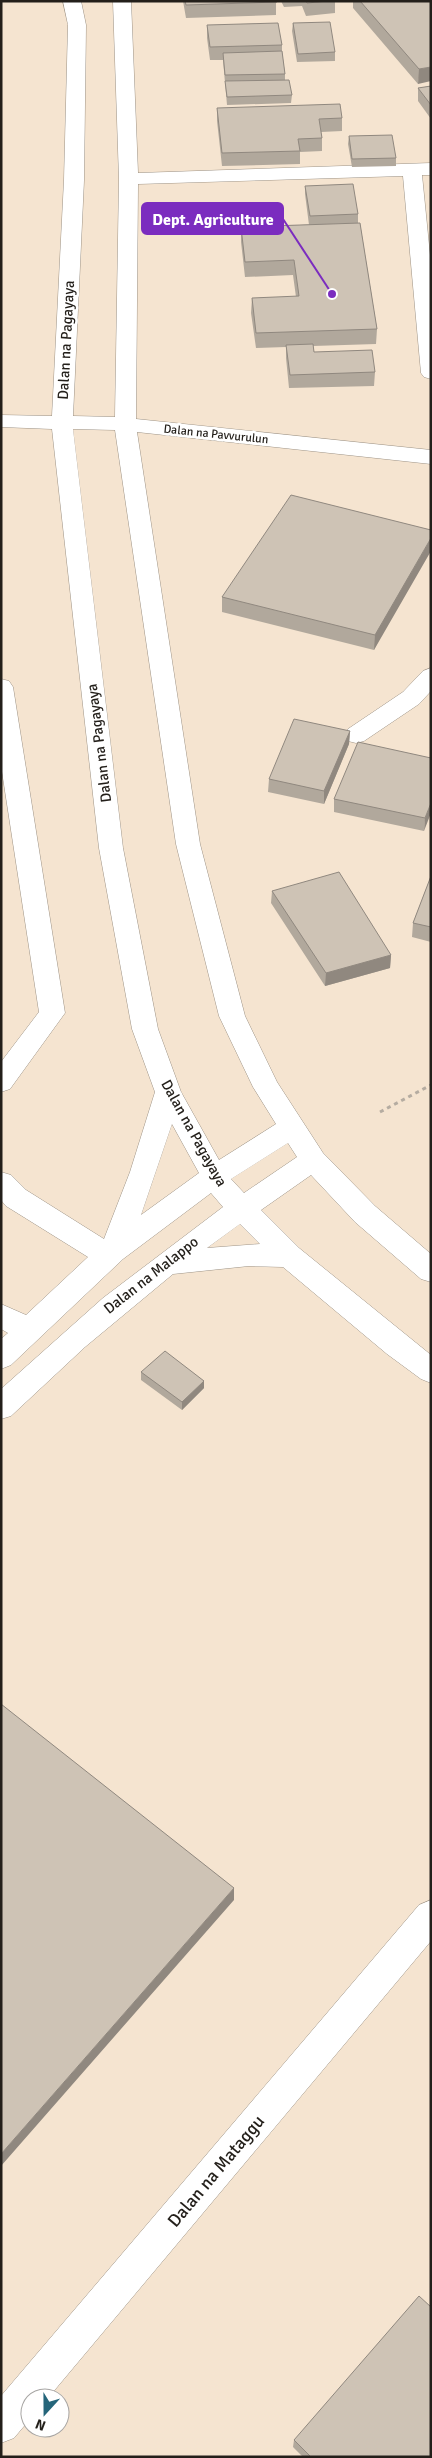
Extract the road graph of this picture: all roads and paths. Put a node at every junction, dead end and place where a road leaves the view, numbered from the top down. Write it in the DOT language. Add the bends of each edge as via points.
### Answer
graph roads {
  1 [pos="72,1"];
  2 [pos="122,1"];
  3 [pos="422,170"];
  4 [pos="129,180"];
  5 [pos="431,373"];
  6 [pos="1,421"];
  7 [pos="62,422"];
  8 [pos="125,424"];
  9 [pos="431,457"];
  10 [pos="431,676"];
  11 [pos="1,687"];
  12 [pos="356,735"];
  13 [pos="1,1082"];
  14 [pos="431,1085"];
  15 [pos="168,1092"];
  16 [pos="380,1112"];
  17 [pos="291,1128"];
  18 [pos="314,1160"];
  19 [pos="214,1176"];
  20 [pos="1,1183"];
  21 [pos="241,1207"];
  22 [pos="110,1254"];
  23 [pos="289,1256"];
  24 [pos="162,1264"];
  25 [pos="431,1272"];
  26 [pos="1,1315"];
  27 [pos="28,1330"];
  28 [pos="1,1357"];
  29 [pos="431,1372"];
  30 [pos="1,1406"];
  31 [pos="431,1916"];
  32 [pos="1,2425"];
  1 -- 7 [label="street, Dalan na Pagayaya" via="77,25"];
  2 -- 4 [label="street"];
  3 -- 4 [label="street"];
  3 -- 5 [label="street"];
  4 -- 8 [label="street"];
  6 -- 7 [label="street, Dalan na Pavvurulun"];
  7 -- 8 [label="street, Dalan na Pavvurulun"];
  7 -- 15 [label="street, Dalan na Pagayaya" via="111,848 146,1029"];
  8 -- 9 [label="street, Dalan na Pavvurulun"];
  8 -- 17 [label="street" via="188,844 232,1016 266,1087"];
  10 -- 12 [label="street" via="411,698"];
  11 -- 13 [label="street" via="52,1013"];
  14 -- 16 [label="path"];
  15 -- 19 [label="street, Dalan na Pagayaya"];
  15 -- 22 [label="street" via="131,1209"];
  17 -- 18 [label="street"];
  17 -- 19 [label="street"];
  18 -- 21 [label="street, Dalan na Malappo"];
  18 -- 25 [label="street" via="366,1214"];
  19 -- 21 [label="street, Dalan na Pagayaya"];
  19 -- 22 [label="street"];
  20 -- 22 [label="street" via="16,1198"];
  21 -- 23 [label="street, Dalan na Pagayaya"];
  21 -- 24 [label="street, Dalan na Malappo"];
  22 -- 27 [label="street"];
  23 -- 24 [label="street" via="240,1255"];
  23 -- 29 [label="street, Dalan na Pagayaya"];
  24 -- 30 [label="street, Dalan na Malappo" via="59,1350"];
  26 -- 27 [label="street"];
  27 -- 28 [label="street"];
  31 -- 32 [label="street, Dalan na Mataggu"];
}
